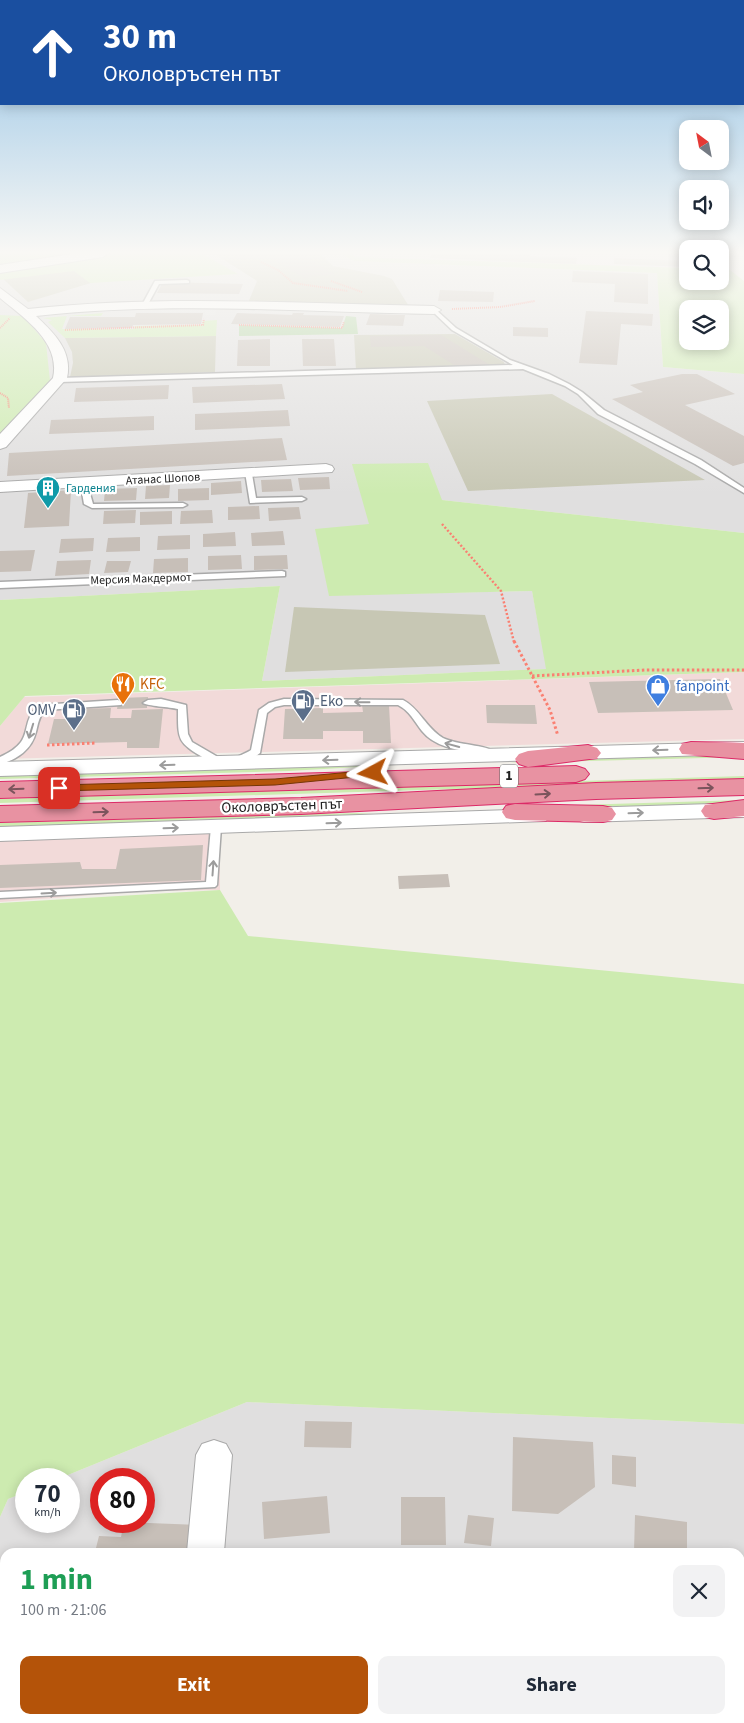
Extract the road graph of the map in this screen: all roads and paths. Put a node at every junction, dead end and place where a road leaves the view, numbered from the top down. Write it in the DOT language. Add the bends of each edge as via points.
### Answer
graph roads {
  1 [pos="43,333"];
  2 [pos="462,333"];
  3 [pos="521,367"];
  4 [pos="59,380"];
  5 [pos="0,444"];
  6 [pos="326,469"];
  7 [pos="248,474"];
  8 [pos="83,483"];
  9 [pos="0,487"];
  10 [pos="744,491"];
  11 [pos="302,499"];
  12 [pos="183,505"];
  13 [pos="442,524"];
  14 [pos="282,574"];
  15 [pos="0,585"];
  16 [pos="744,670"];
  17 [pos="532,676"];
  18 [pos="148,702"];
  19 [pos="118,703"];
  20 [pos="96,743"];
  21 [pos="47,745"];
  22 [pos="691,749"];
  23 [pos="744,749"];
  24 [pos="576,753"];
  25 [pos="506,755"];
  26 [pos="0,761"];
  27 [pos="227,763"];
  28 [pos="0,769"];
  29 [pos="744,769"];
  30 [pos="275,782"];
  31 [pos="744,787"];
  32 [pos="0,790"];
  33 [pos="301,806"];
  34 [pos="744,809"];
  35 [pos="714,810"];
  36 [pos="0,814"];
  37 [pos="602,814"];
  38 [pos="216,827"];
  39 [pos="0,834"];
  40 [pos="0,895"];
  41 [pos="214,1454"];
  42 [pos="205,1548"];
  1 -- 4 [label="street" via="60,351 64,368"];
  2 -- 3 [label="lane"];
  3 -- 4 [label="lane"];
  3 -- 10 [label="lane" via="566,385 600,412 698,462"];
  4 -- 5 [label="street"];
  6 -- 7 [label="street, Атанас Шопов"];
  7 -- 8 [label="street, Атанас Шопов"];
  7 -- 11 [label="lane" via="253,501"];
  8 -- 9 [label="street, Атанас Шопов"];
  8 -- 12 [label="lane" via="88,504 92,506"];
  13 -- 17 [label="path" via="501,591 514,642"];
  14 -- 15 [label="lane, Мерсия Макдермот"];
  16 -- 17 [label="path" via="645,670"];
  17 -- 24 [label="path"];
  18 -- 27 [label="lane" via="183,707 183,734 188,744"];
  19 -- 26 [label="lane, one-way" via="42,707 37,710 28,742 21,750"];
  20 -- 21 [label="path"];
  22 -- 23 [label="highway"];
  22 -- 24 [label="street, one-way"];
  24 -- 25 [label="street"];
  24 -- 30 [label="highway"];
  25 -- 27 [label="street, one-way"];
  25 -- 27 [label="lane, one-way" via="448,744 434,737 410,706 400,702 284,702 262,712 256,751"];
  27 -- 28 [label="street, one-way"];
  29 -- 30 [label="highway, Околовръстен път / 1"];
  30 -- 32 [label="highway, Околовръстен път / 1, one-way"];
  33 -- 31 [label="highway, Околовръстен път / 1, one-way"];
  36 -- 33 [label="highway, Околовръстен път / 1, one-way"];
  33 -- 37 [label="highway"];
  34 -- 35 [label="highway"];
  37 -- 35 [label="street, one-way"];
  38 -- 37 [label="street, one-way"];
  39 -- 38 [label="street, one-way"];
  40 -- 38 [label="lane, one-way" via="211,885"];
  41 -- 42 [label="street"];
}
